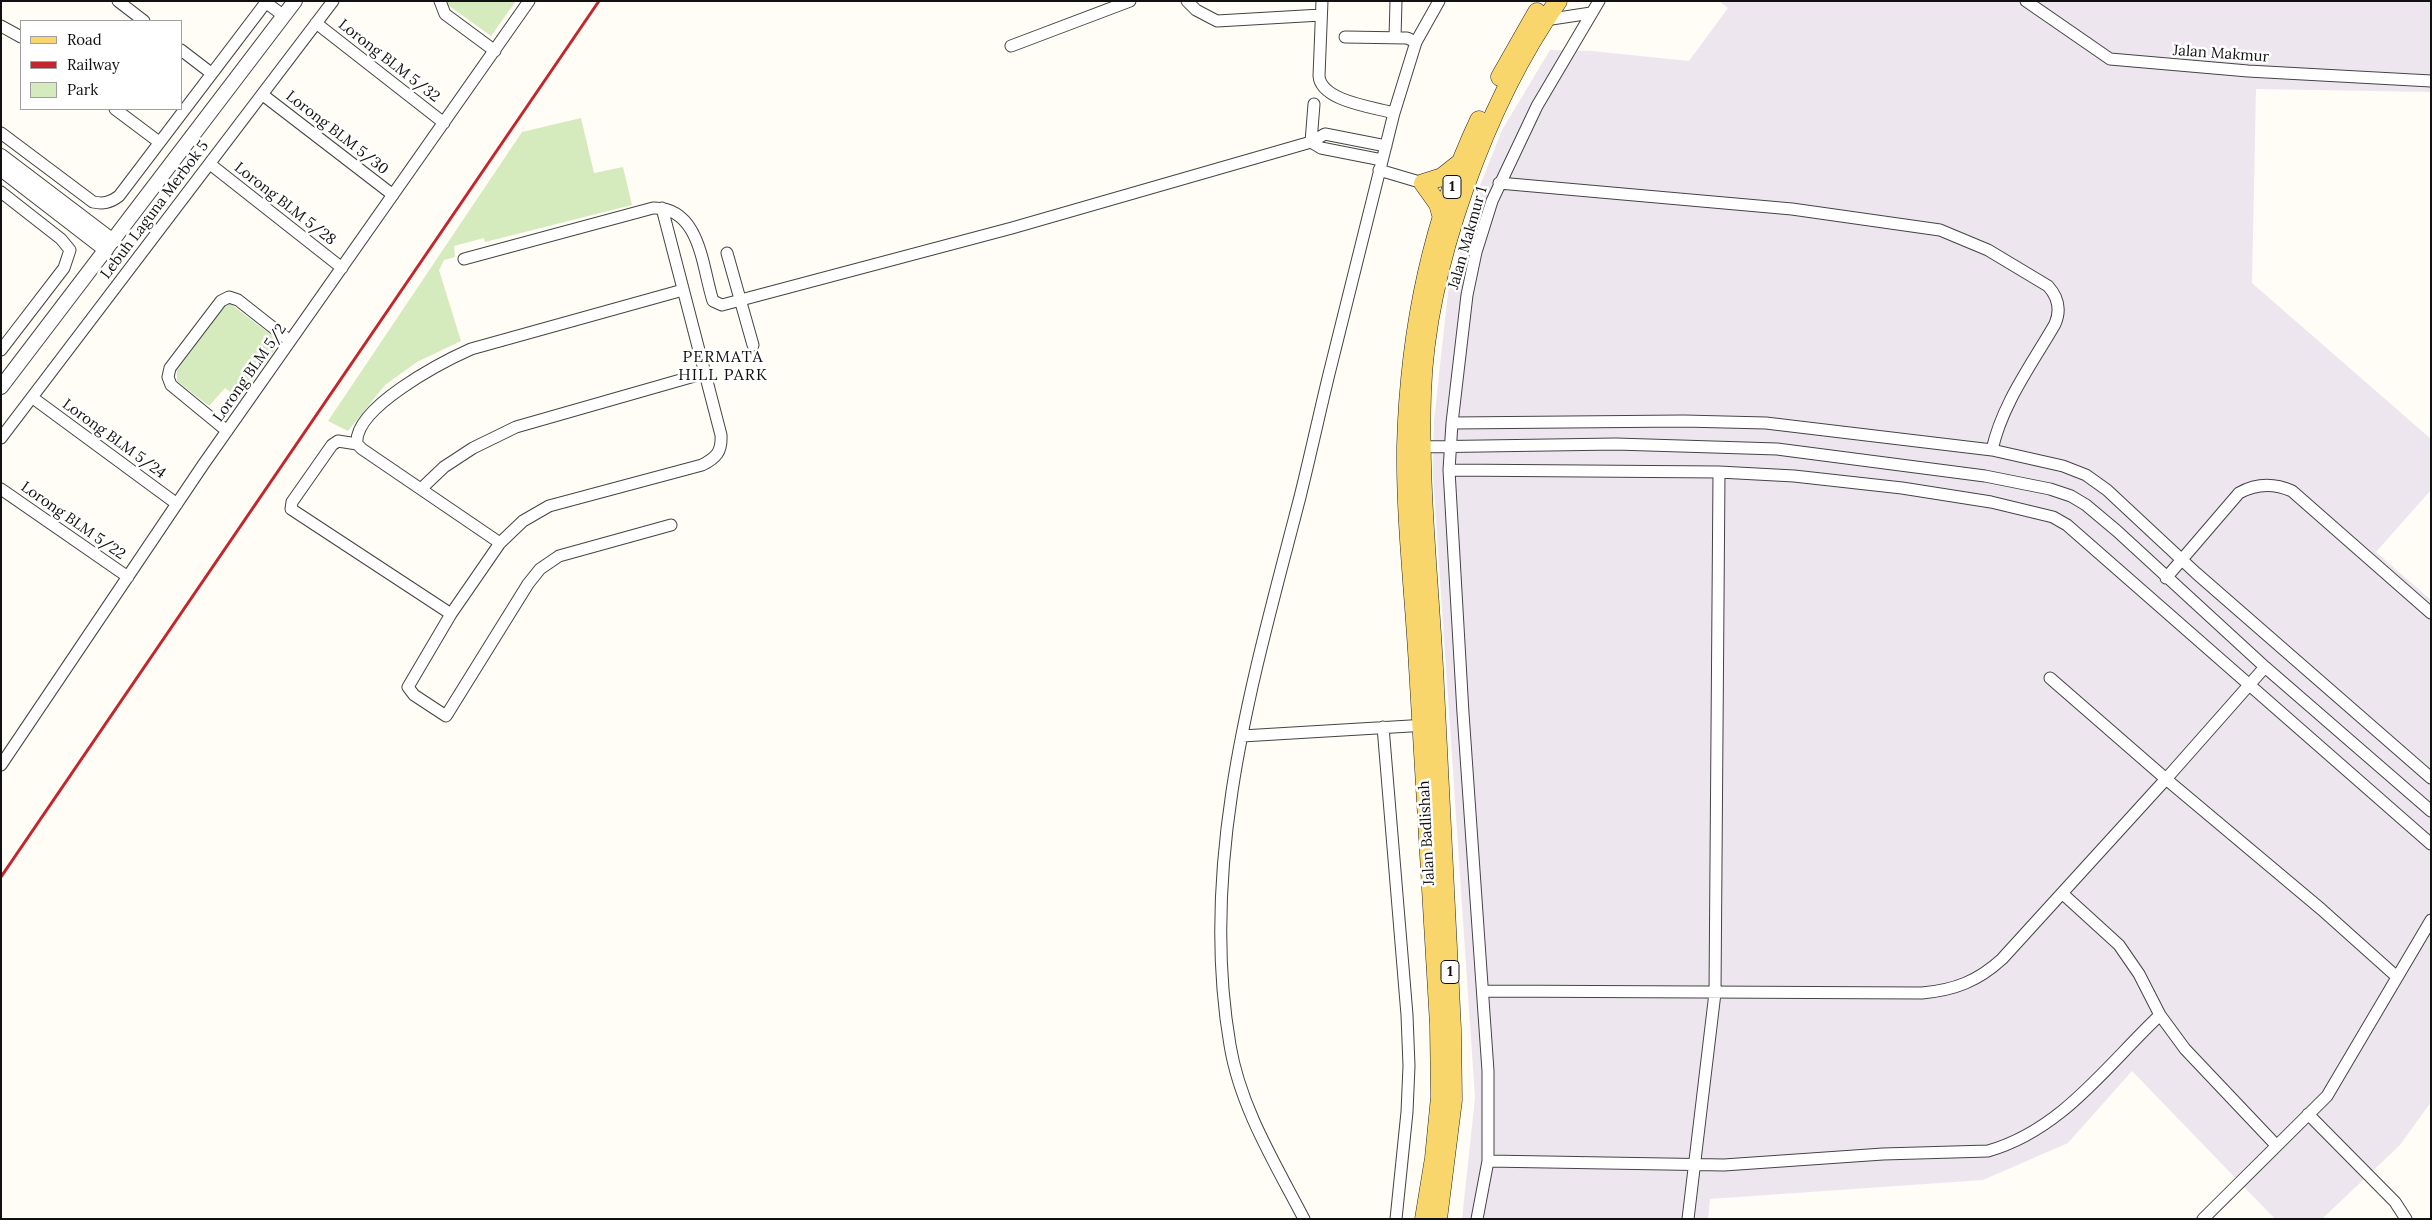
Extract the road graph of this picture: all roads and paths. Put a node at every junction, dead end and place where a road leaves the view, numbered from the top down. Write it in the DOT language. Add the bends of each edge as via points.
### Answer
graph roads {
  1 [pos="118,1"];
  2 [pos="295,1"];
  3 [pos="333,1"];
  4 [pos="440,1"];
  5 [pos="529,1"];
  6 [pos="1130,1"];
  7 [pos="1187,1"];
  8 [pos="1322,1"];
  9 [pos="1396,1"];
  10 [pos="1439,1"];
  11 [pos="1544,1"];
  12 [pos="1558,1"];
  13 [pos="1599,1"];
  14 [pos="2026,1"];
  15 [pos="266,2"];
  16 [pos="1591,13"];
  17 [pos="1322,15"];
  18 [pos="284,16"];
  19 [pos="143,20"];
  20 [pos="1545,20"];
  21 [pos="316,24"];
  22 [pos="1,26"];
  23 [pos="20,37"];
  24 [pos="1345,37"];
  25 [pos="1396,38"];
  26 [pos="1416,42"];
  27 [pos="1011,46"];
  28 [pos="182,51"];
  29 [pos="495,51"];
  30 [pos="211,73"];
  31 [pos="2431,81"];
  32 [pos="263,95"];
  33 [pos="1314,104"];
  34 [pos="116,110"];
  35 [pos="1394,112"];
  36 [pos="444,123"];
  37 [pos="1,133"];
  38 [pos="159,142"];
  39 [pos="1311,142"];
  40 [pos="1386,146"];
  41 [pos="1,156"];
  42 [pos="1461,161"];
  43 [pos="210,164"];
  44 [pos="1380,165"];
  45 [pos="1,169"];
  46 [pos="1423,183"];
  47 [pos="1499,183"];
  48 [pos="393,195"];
  49 [pos="4,198"];
  50 [pos="662,208"];
  51 [pos="1442,218"];
  52 [pos="109,246"];
  53 [pos="728,253"];
  54 [pos="464,259"];
  55 [pos="342,268"];
  56 [pos="683,290"];
  57 [pos="741,301"];
  58 [pos="290,341"];
  59 [pos="753,345"];
  60 [pos="1,350"];
  61 [pos="705,373"];
  62 [pos="1,387"];
  63 [pos="32,398"];
  64 [pos="1452,423"];
  65 [pos="227,431"];
  66 [pos="1,438"];
  67 [pos="357,444"];
  68 [pos="1414,447"];
  69 [pos="1450,447"];
  70 [pos="1992,450"];
  71 [pos="1449,470"];
  72 [pos="1719,472"];
  73 [pos="422,488"];
  74 [pos="1,489"];
  75 [pos="177,504"];
  76 [pos="671,525"];
  77 [pos="500,543"];
  78 [pos="2182,560"];
  79 [pos="128,578"];
  80 [pos="2166,578"];
  81 [pos="2431,613"];
  82 [pos="451,614"];
  83 [pos="2265,667"];
  84 [pos="2050,678"];
  85 [pos="2250,684"];
  86 [pos="1429,725"];
  87 [pos="1383,727"];
  88 [pos="1242,736"];
  89 [pos="1,765"];
  90 [pos="2431,778"];
  91 [pos="2166,779"];
  92 [pos="2431,811"];
  93 [pos="2431,844"];
  94 [pos="2063,894"];
  95 [pos="2431,920"];
  96 [pos="2397,977"];
  97 [pos="1484,991"];
  98 [pos="1715,993"];
  99 [pos="2160,1015"];
  100 [pos="2308,1114"];
  101 [pos="2276,1144"];
  102 [pos="1488,1161"];
  103 [pos="1695,1164"];
  104 [pos="1304,1219"];
  105 [pos="1396,1219"];
  106 [pos="1424,1219"];
  107 [pos="1438,1219"];
  108 [pos="1477,1219"];
  109 [pos="1688,1219"];
  110 [pos="2202,1219"];
  111 [pos="2406,1219"];
  1 -- 19 [label="street"];
  2 -- 18 [label="street, Lebuh Laguna Merbok 5"];
  3 -- 21 [label="street, Lebuh Laguna Merbok 5"];
  4 -- 29 [label="street" via="445,14"];
  5 -- 29 [label="street, Lorong BLM 5/2"];
  6 -- 27 [label="street"];
  7 -- 17 [label="street" via="1217,21"];
  8 -- 17 [label="street"];
  9 -- 25 [label="street"];
  10 -- 26 [label="street"];
  11 -- 42 [label="main road, 1" via="1497,82"];
  12 -- 20 [label="main road, 1"];
  13 -- 16 [label="street, Jalan Makmur 1"];
  14 -- 31 [label="street, Jalan Makmur" via="2110,59 2248,71"];
  15 -- 18 [label="street"];
  15 -- 30 [label="street"];
  16 -- 20 [label="street"];
  16 -- 47 [label="street, Jalan Makmur 1" via="1537,106"];
  17 -- 35 [label="street" via="1321,86 1329,94 1342,99"];
  18 -- 52 [label="street, Lebuh Laguna Merbok 5"];
  20 -- 68 [label="main road, 1" via="1489,126 1462,194 1434,296"];
  21 -- 32 [label="street, Lebuh Laguna Merbok 5"];
  21 -- 36 [label="street, Lorong BLM 5/32"];
  22 -- 23 [label="street"];
  24 -- 25 [label="street"];
  25 -- 26 [label="street"];
  26 -- 35 [label="street"];
  28 -- 30 [label="street"];
  29 -- 36 [label="street, Lorong BLM 5/2"];
  30 -- 38 [label="street"];
  32 -- 43 [label="street, Lebuh Laguna Merbok 5"];
  32 -- 48 [label="street, Lorong BLM 5/30"];
  33 -- 39 [label="street"];
  34 -- 38 [label="street"];
  35 -- 40 [label="street"];
  36 -- 48 [label="street, Lorong BLM 5/2"];
  37 -- 38 [label="street" via="85,197 99,204 118,196"];
  39 -- 40 [label="street" via="1325,134"];
  39 -- 44 [label="street" via="1321,148"];
  39 -- 57 [label="street"];
  40 -- 44 [label="street"];
  41 -- 52 [label="street"];
  42 -- 46 [label="main road" via="1442,177"];
  42 -- 51 [label="main road, 1"];
  43 -- 55 [label="street, Lorong BLM 5/28"];
  43 -- 63 [label="street, Lebuh Laguna Merbok 5"];
  44 -- 46 [label="street"];
  44 -- 88 [label="street" via="1249,695"];
  45 -- 52 [label="street"];
  46 -- 51 [label="main road" via="1438,204"];
  47 -- 64 [label="street, Jalan Makmur 1" via="1476,252 1467,295"];
  47 -- 70 [label="street" via="1792,209 1916,225 1940,230 1988,250 2048,286 2058,311 2055,324 2011,400"];
  48 -- 55 [label="street, Lorong BLM 5/2"];
  49 -- 60 [label="street" via="44,225 70,250 64,268"];
  50 -- 54 [label="street"];
  50 -- 56 [label="street"];
  50 -- 57 [label="street" via="681,217 692,230 714,301 722,305"];
  51 -- 68 [label="main road, 1" via="1422,294 1409,390"];
  52 -- 62 [label="street, Lebuh Laguna Merbok 5"];
  53 -- 57 [label="street"];
  55 -- 58 [label="street, Lorong BLM 5/2"];
  56 -- 61 [label="street"];
  56 -- 67 [label="street" via="513,336 444,361 402,388 367,418 359,428"];
  57 -- 59 [label="street"];
  58 -- 65 [label="street, Lorong BLM 5/2"];
  58 -- 65 [label="street" via="238,300 229,297 221,301 170,368 168,377 171,385"];
  61 -- 73 [label="street" via="516,427 473,448 444,467"];
  61 -- 77 [label="street" via="721,435 722,446 718,454 702,465 549,506 524,521"];
  63 -- 66 [label="street, Lebuh Laguna Merbok 5"];
  63 -- 75 [label="street, Lorong BLM 5/24"];
  64 -- 69 [label="street, Jalan Makmur 1"];
  64 -- 70 [label="street" via="1766,423"];
  65 -- 75 [label="street, Lorong BLM 5/2"];
  67 -- 73 [label="street"];
  67 -- 82 [label="street" via="335,442 292,502 291,509"];
  68 -- 69 [label="street"];
  68 -- 86 [label="main road, Jalan Badlishah / 1"];
  69 -- 71 [label="street, Jalan Makmur 1"];
  69 -- 80 [label="street" via="1738,446 1986,476 2050,489 2086,504"];
  70 -- 78 [label="street" via="2063,466 2086,475 2107,490"];
  71 -- 72 [label="street"];
  71 -- 97 [label="street, Jalan Makmur 1" via="1462,713"];
  72 -- 85 [label="street" via="1794,476 1902,488 1991,502 2053,517 2067,525"];
  72 -- 98 [label="street"];
  73 -- 77 [label="street"];
  74 -- 79 [label="street, Lorong BLM 5/22"];
  75 -- 79 [label="street, Lorong BLM 5/2"];
  76 -- 82 [label="street" via="559,556 540,569 446,716 414,695 408,687"];
  77 -- 82 [label="street"];
  78 -- 80 [label="street"];
  78 -- 81 [label="street" via="2239,493 2250,487 2280,486 2333,526"];
  78 -- 90 [label="street"];
  79 -- 89 [label="street, Lorong BLM 5/2"];
  80 -- 83 [label="street"];
  83 -- 85 [label="street"];
  83 -- 92 [label="street"];
  84 -- 91 [label="street"];
  85 -- 91 [label="street"];
  85 -- 93 [label="street"];
  86 -- 87 [label="street"];
  86 -- 106 [label="main road, Jalan Badlishah / 1" via="1440,1097"];
  86 -- 107 [label="main road, Jalan Badlishah / 1" via="1452,1029 1453,1100"];
  87 -- 88 [label="street"];
  87 -- 105 [label="street" via="1409,1066"];
  88 -- 104 [label="street" via="1231,796 1224,869 1222,961 1225,1012 1238,1078 1279,1172"];
  91 -- 94 [label="street"];
  91 -- 96 [label="street"];
  94 -- 98 [label="street" via="1987,972 1956,988 1922,993"];
  94 -- 99 [label="street" via="2119,944"];
  95 -- 96 [label="street"];
  96 -- 100 [label="street" via="2327,1096"];
  97 -- 98 [label="street"];
  97 -- 102 [label="street, Jalan Makmur 1"];
  98 -- 103 [label="street"];
  99 -- 101 [label="street" via="2184,1050"];
  99 -- 103 [label="street" via="2068,1108 2045,1125 2004,1147 1972,1153 1918,1153 1760,1164"];
  100 -- 101 [label="street"];
  100 -- 111 [label="street" via="2395,1202"];
  101 -- 110 [label="street"];
  102 -- 103 [label="street"];
  102 -- 108 [label="street, Jalan Makmur 1"];
  103 -- 109 [label="street"];
}
